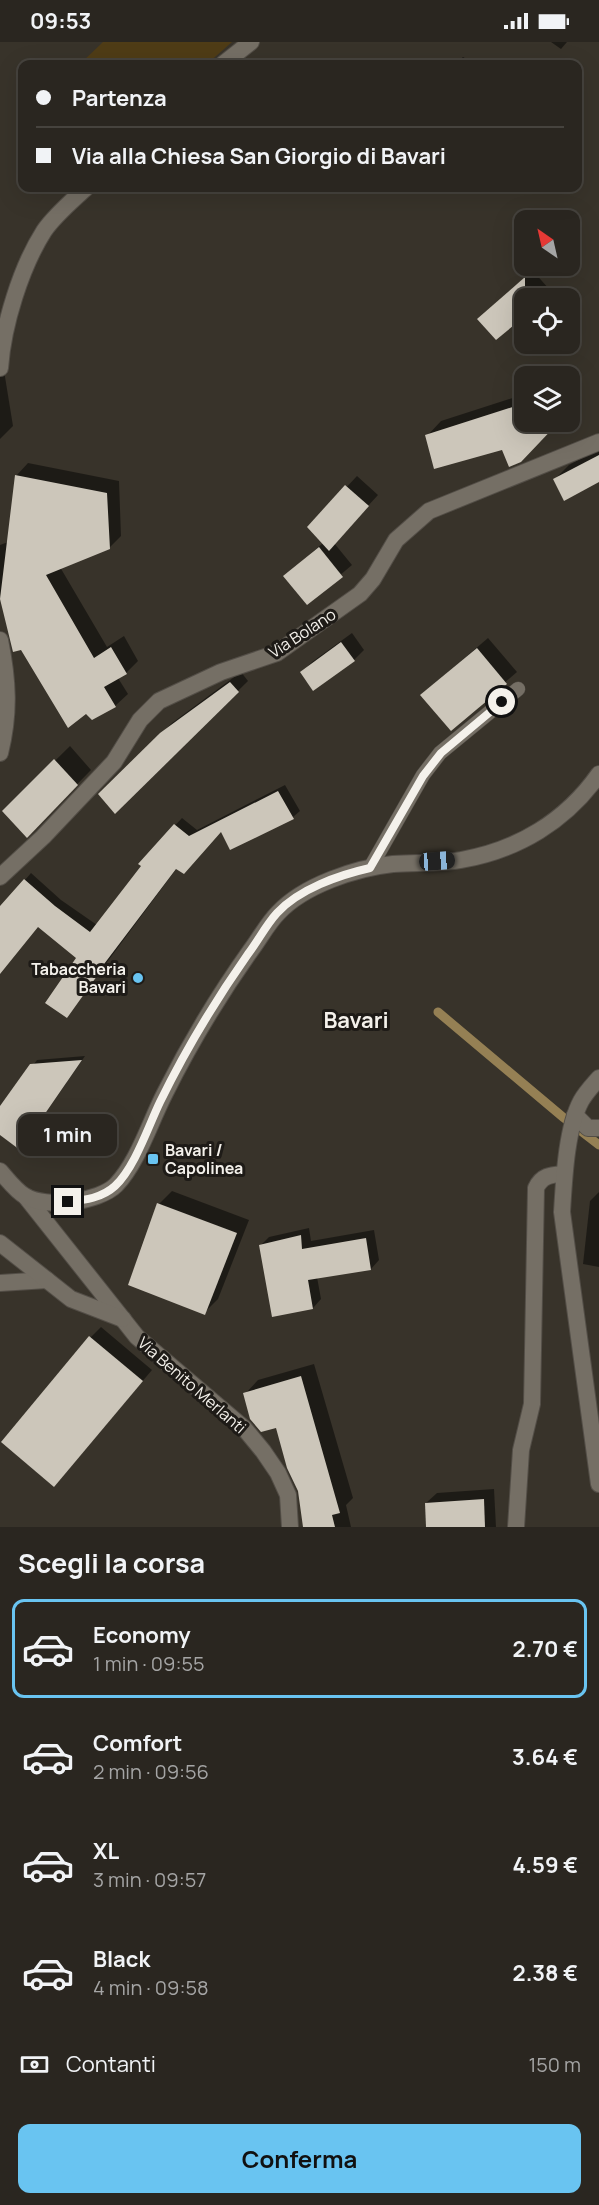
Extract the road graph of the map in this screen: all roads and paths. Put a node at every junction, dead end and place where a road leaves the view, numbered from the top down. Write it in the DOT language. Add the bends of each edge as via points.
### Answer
graph roads {
  1 [pos="250,42"];
  2 [pos="227,60"];
  3 [pos="82,192"];
  4 [pos="0,368"];
  5 [pos="599,442"];
  6 [pos="0,640"];
  7 [pos="518,689"];
  8 [pos="0,753"];
  9 [pos="599,774"];
  10 [pos="370,868"];
  11 [pos="0,878"];
  12 [pos="599,1078"];
  13 [pos="575,1115"];
  14 [pos="599,1128"];
  15 [pos="0,1170"];
  16 [pos="564,1174"];
  17 [pos="26,1197"];
  18 [pos="0,1243"];
  19 [pos="47,1280"];
  20 [pos="0,1283"];
  21 [pos="123,1319"];
  22 [pos="599,1484"];
  23 [pos="290,1527"];
  24 [pos="516,1527"];
  1 -- 2 [label="street"];
  3 -- 4 [label="street" via="45,230 21,275"];
  5 -- 11 [label="street, Via Bolano" via="429,511 396,540 360,594 296,640 277,653 220,672 159,701 140,720 114,762"];
  6 -- 8 [label="street" via="8,708"];
  7 -- 10 [label="lane" via="441,753 423,776"];
  9 -- 10 [label="street" via="567,811 513,845 459,860"];
  10 -- 17 [label="street" via="350,872 299,896 278,913 221,992 165,1092 128,1170 115,1186 101,1195 77,1201 47,1202"];
  12 -- 13 [label="street"];
  13 -- 14 [label="street" via="588,1128"];
  13 -- 16 [label="street"];
  15 -- 17 [label="street, Via Benito Merlanti"];
  16 -- 22 [label="street" via="562,1212"];
  16 -- 24 [label="street" via="548,1175 540,1179 536,1188 532,1404 521,1450"];
  17 -- 21 [label="street, Via Benito Merlanti"];
  18 -- 19 [label="street"];
  19 -- 20 [label="street"];
  19 -- 21 [label="street" via="71,1299"];
  21 -- 23 [label="street, Via Benito Merlanti" via="137,1337 244,1428 263,1451 288,1495"];
}
